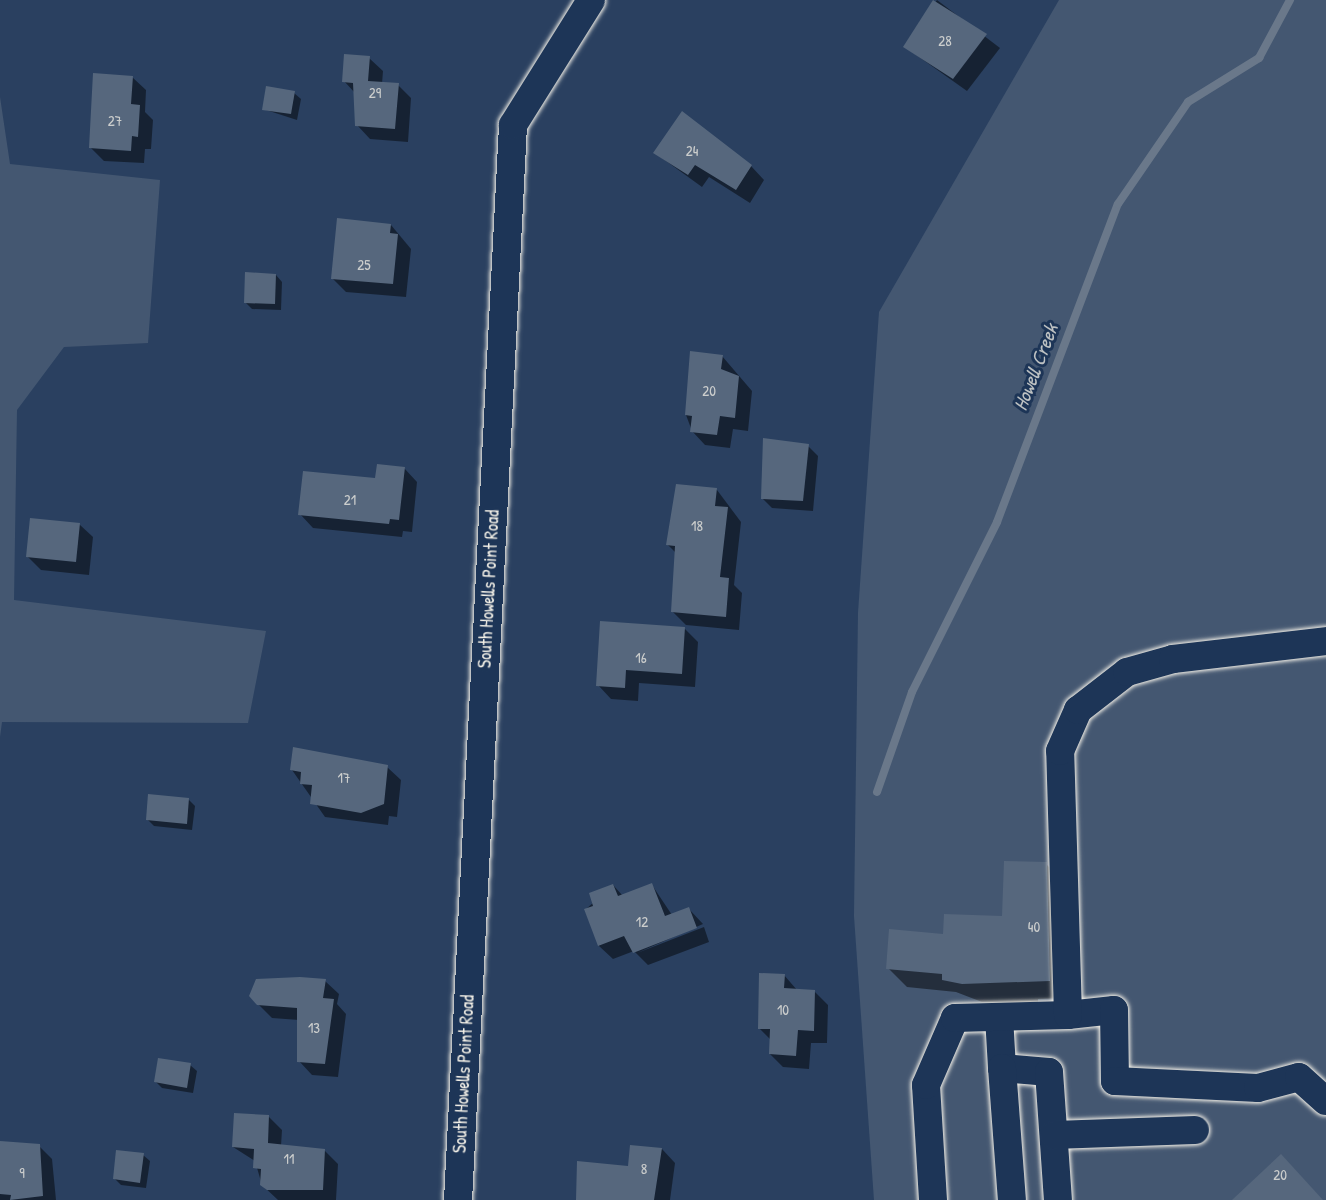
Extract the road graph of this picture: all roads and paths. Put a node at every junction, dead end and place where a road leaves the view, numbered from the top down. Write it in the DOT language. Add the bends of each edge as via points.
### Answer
graph roads {
  1 [pos="591,0"];
  2 [pos="1326,641"];
  3 [pos="1068,1015"];
  4 [pos="999,1017"];
  5 [pos="1002,1068"];
  6 [pos="1326,1101"];
  7 [pos="1195,1130"];
  8 [pos="1054,1135"];
  9 [pos="458,1200"];
  10 [pos="933,1200"];
  11 [pos="1012,1200"];
  12 [pos="1058,1200"];
  1 -- 9 [label="street, South Howells Point Road" via="513,125"];
  2 -- 3 [label="street" via="1173,658 1127,672 1078,710 1060,750"];
  3 -- 4 [label="street"];
  3 -- 6 [label="street" via="1114,1010 1115,1081 1258,1088 1299,1077"];
  4 -- 5 [label="street"];
  4 -- 10 [label="street" via="955,1018 926,1085"];
  5 -- 8 [label="street" via="1049,1072"];
  5 -- 11 [label="street"];
  7 -- 8 [label="street"];
  8 -- 12 [label="street"];
}
